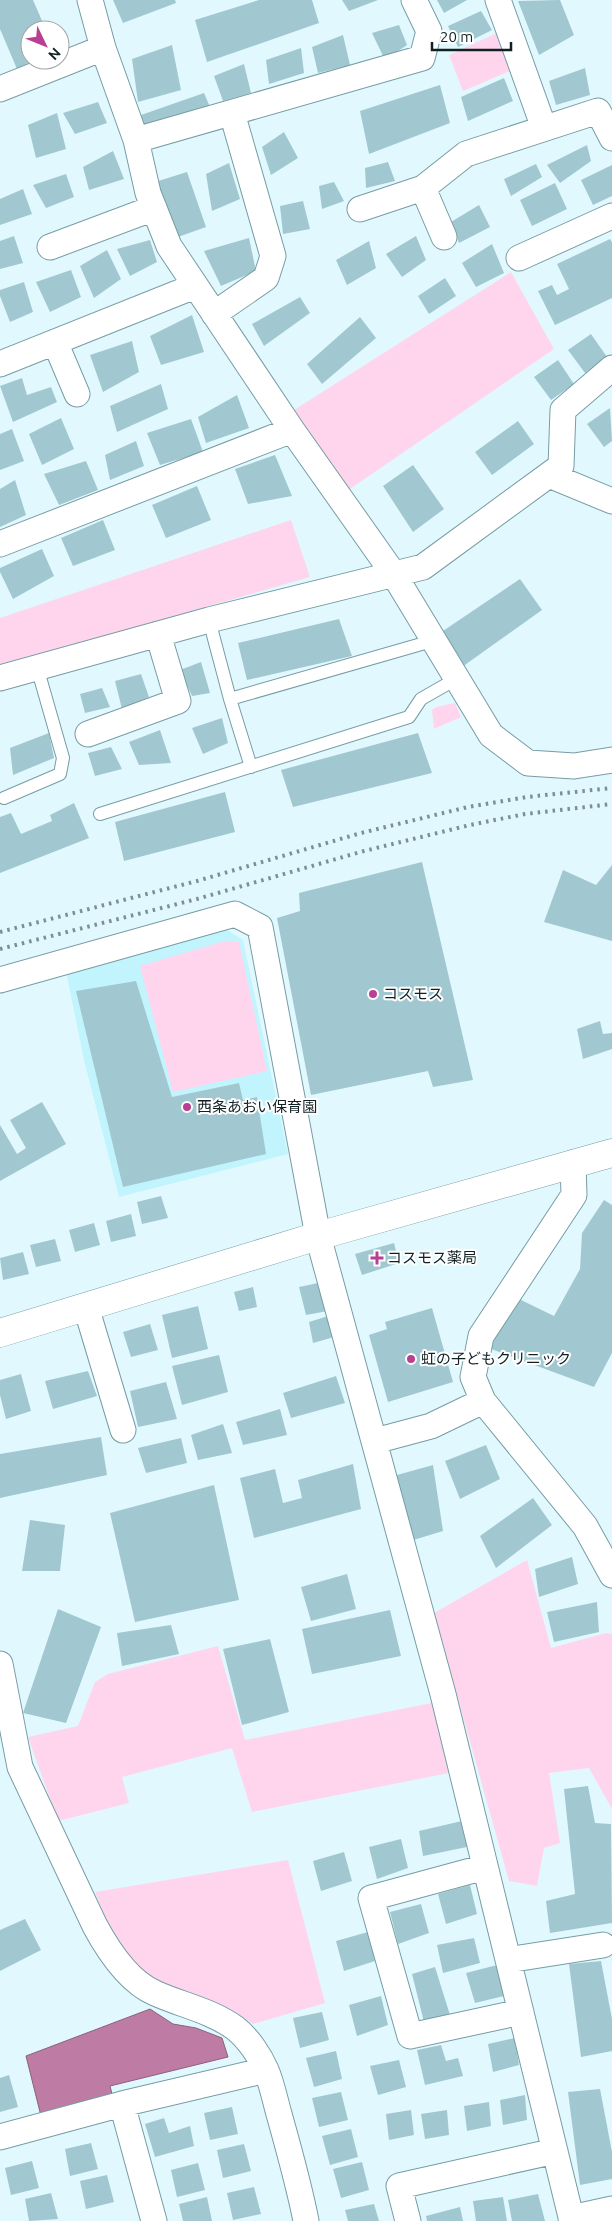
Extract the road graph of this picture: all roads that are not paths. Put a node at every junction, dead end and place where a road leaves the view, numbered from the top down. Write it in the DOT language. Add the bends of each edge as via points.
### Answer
graph roads {
  1 [pos="90,0"];
  2 [pos="414,0"];
  3 [pos="498,0"];
  4 [pos="104,48"];
  5 [pos="0,89"];
  6 [pos="232,113"];
  7 [pos="544,128"];
  8 [pos="612,138"];
  9 [pos="136,140"];
  10 [pos="423,188"];
  11 [pos="154,208"];
  12 [pos="360,210"];
  13 [pos="612,216"];
  14 [pos="444,237"];
  15 [pos="50,247"];
  16 [pos="519,258"];
  17 [pos="195,286"];
  18 [pos="214,314"];
  19 [pos="55,342"];
  20 [pos="0,364"];
  21 [pos="612,368"];
  22 [pos="77,394"];
  23 [pos="292,430"];
  24 [pos="549,475"];
  25 [pos="612,501"];
  26 [pos="0,544"];
  27 [pos="393,573"];
  28 [pos="210,620"];
  29 [pos="158,634"];
  30 [pos="432,641"];
  31 [pos="37,667"];
  32 [pos="0,678"];
  33 [pos="456,679"];
  34 [pos="230,698"];
  35 [pos="88,734"];
  36 [pos="612,760"];
  37 [pos="251,767"];
  38 [pos="4,798"];
  39 [pos="100,814"];
  40 [pos="0,980"];
  41 [pos="612,1153"];
  42 [pos="573,1163"];
  43 [pos="318,1236"];
  44 [pos="86,1307"];
  45 [pos="0,1333"];
  46 [pos="483,1401"];
  47 [pos="123,1430"];
  48 [pos="375,1441"];
  49 [pos="612,1575"];
  50 [pos="0,1664"];
  51 [pos="485,1867"];
  52 [pos="603,1945"];
  53 [pos="508,1960"];
  54 [pos="521,2012"];
  55 [pos="266,2070"];
  56 [pos="122,2104"];
  57 [pos="0,2137"];
  58 [pos="555,2151"];
  59 [pos="612,2209"];
  60 [pos="571,2219"];
  61 [pos="154,2221"];
  62 [pos="306,2221"];
  63 [pos="408,2221"];
  1 -- 4 [label="street"];
  2 -- 6 [label="street" via="428,31 422,58"];
  3 -- 7 [label="street"];
  4 -- 5 [label="street"];
  4 -- 9 [label="street"];
  6 -- 9 [label="street"];
  6 -- 18 [label="street" via="273,256 266,278"];
  7 -- 8 [label="street" via="598,111"];
  7 -- 10 [label="street" via="466,154"];
  9 -- 11 [label="street"];
  10 -- 12 [label="street"];
  10 -- 14 [label="street"];
  11 -- 15 [label="street"];
  11 -- 17 [label="street" via="169,246"];
  13 -- 16 [label="street"];
  17 -- 18 [label="street"];
  17 -- 19 [label="street"];
  18 -- 23 [label="street"];
  19 -- 20 [label="street"];
  19 -- 22 [label="street"];
  21 -- 24 [label="street" via="563,410 561,466"];
  23 -- 26 [label="street"];
  23 -- 27 [label="street"];
  24 -- 25 [label="street"];
  24 -- 27 [label="street" via="422,566"];
  27 -- 28 [label="street"];
  27 -- 30 [label="street"];
  28 -- 29 [label="street"];
  28 -- 34 [label="lane"];
  29 -- 31 [label="street"];
  29 -- 35 [label="street" via="178,701"];
  30 -- 33 [label="street"];
  30 -- 34 [label="lane"];
  31 -- 32 [label="street"];
  31 -- 38 [label="lane" via="63,758 60,774"];
  33 -- 36 [label="street" via="491,735 528,763 574,766"];
  33 -- 37 [label="lane" via="421,699 409,717"];
  34 -- 37 [label="lane"];
  37 -- 39 [label="lane"];
  40 -- 43 [label="street" via="235,914 260,927"];
  41 -- 42 [label="street"];
  42 -- 43 [label="street"];
  42 -- 46 [label="street" via="574,1195 481,1336 474,1377"];
  43 -- 44 [label="street"];
  43 -- 48 [label="street"];
  44 -- 45 [label="street"];
  44 -- 47 [label="street"];
  46 -- 48 [label="street" via="432,1426"];
  46 -- 49 [label="street" via="585,1526"];
  48 -- 51 [label="street" via="443,1694"];
  50 -- 55 [label="street" via="20,1767 108,1950 128,1974 152,1992 198,2008 236,2029"];
  51 -- 53 [label="street"];
  51 -- 54 [label="street" via="371,1898 410,2036"];
  52 -- 53 [label="street"];
  53 -- 54 [label="street"];
  54 -- 58 [label="street"];
  55 -- 56 [label="street"];
  55 -- 62 [label="street"];
  56 -- 57 [label="street"];
  56 -- 61 [label="street"];
  58 -- 60 [label="street"];
  58 -- 63 [label="street" via="398,2186"];
  59 -- 60 [label="street"];
}
